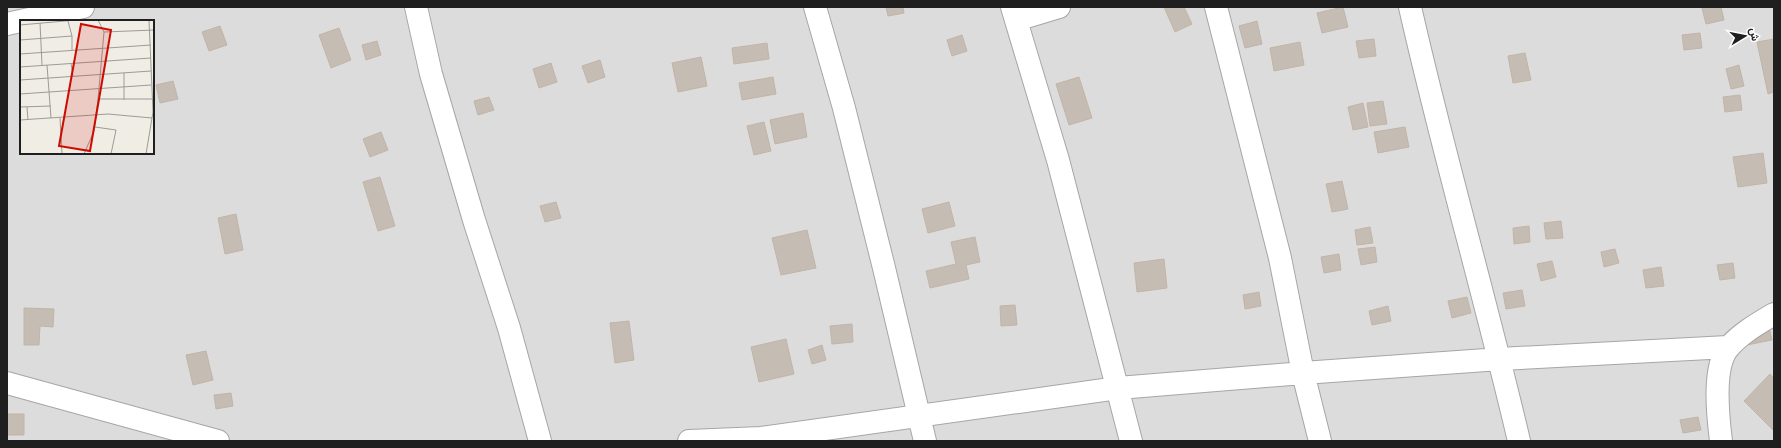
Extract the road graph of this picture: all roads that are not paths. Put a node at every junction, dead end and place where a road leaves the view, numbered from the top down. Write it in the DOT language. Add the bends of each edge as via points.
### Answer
graph roads {
  1 [pos="83,7"];
  2 [pos="416,7"];
  3 [pos="816,7"];
  4 [pos="1059,7"];
  5 [pos="1216,7"];
  6 [pos="1410,7"];
  7 [pos="1014,13"];
  8 [pos="25,20"];
  9 [pos="20,21"];
  10 [pos="7,24"];
  11 [pos="1774,314"];
  12 [pos="1728,347"];
  13 [pos="1500,359"];
  14 [pos="1303,373"];
  15 [pos="7,383"];
  16 [pos="1118,388"];
  17 [pos="919,417"];
  18 [pos="762,440"];
  19 [pos="218,441"];
  20 [pos="540,441"];
  21 [pos="689,441"];
  22 [pos="925,441"];
  23 [pos="1131,441"];
  24 [pos="1320,441"];
  25 [pos="1519,441"];
  26 [pos="1721,441"];
  1 -- 8 [label="street"];
  2 -- 20 [label="street" via="431,74 509,328"];
  3 -- 17 [label="street" via="884,268"];
  4 -- 7 [label="street"];
  5 -- 14 [label="street" via="1280,258"];
  6 -- 13 [label="street" via="1428,86"];
  7 -- 16 [label="street" via="1058,160"];
  9 -- 10 [label="street"];
  11 -- 12 [label="street" via="1756,324"];
  12 -- 13 [label="street"];
  12 -- 26 [label="street" via="1720,366 1717,404"];
  13 -- 14 [label="street"];
  13 -- 25 [label="street"];
  14 -- 16 [label="street"];
  14 -- 24 [label="street"];
  15 -- 19 [label="street"];
  16 -- 17 [label="street"];
  16 -- 23 [label="street"];
  17 -- 18 [label="street"];
  17 -- 22 [label="street"];
  18 -- 21 [label="street"];
}
